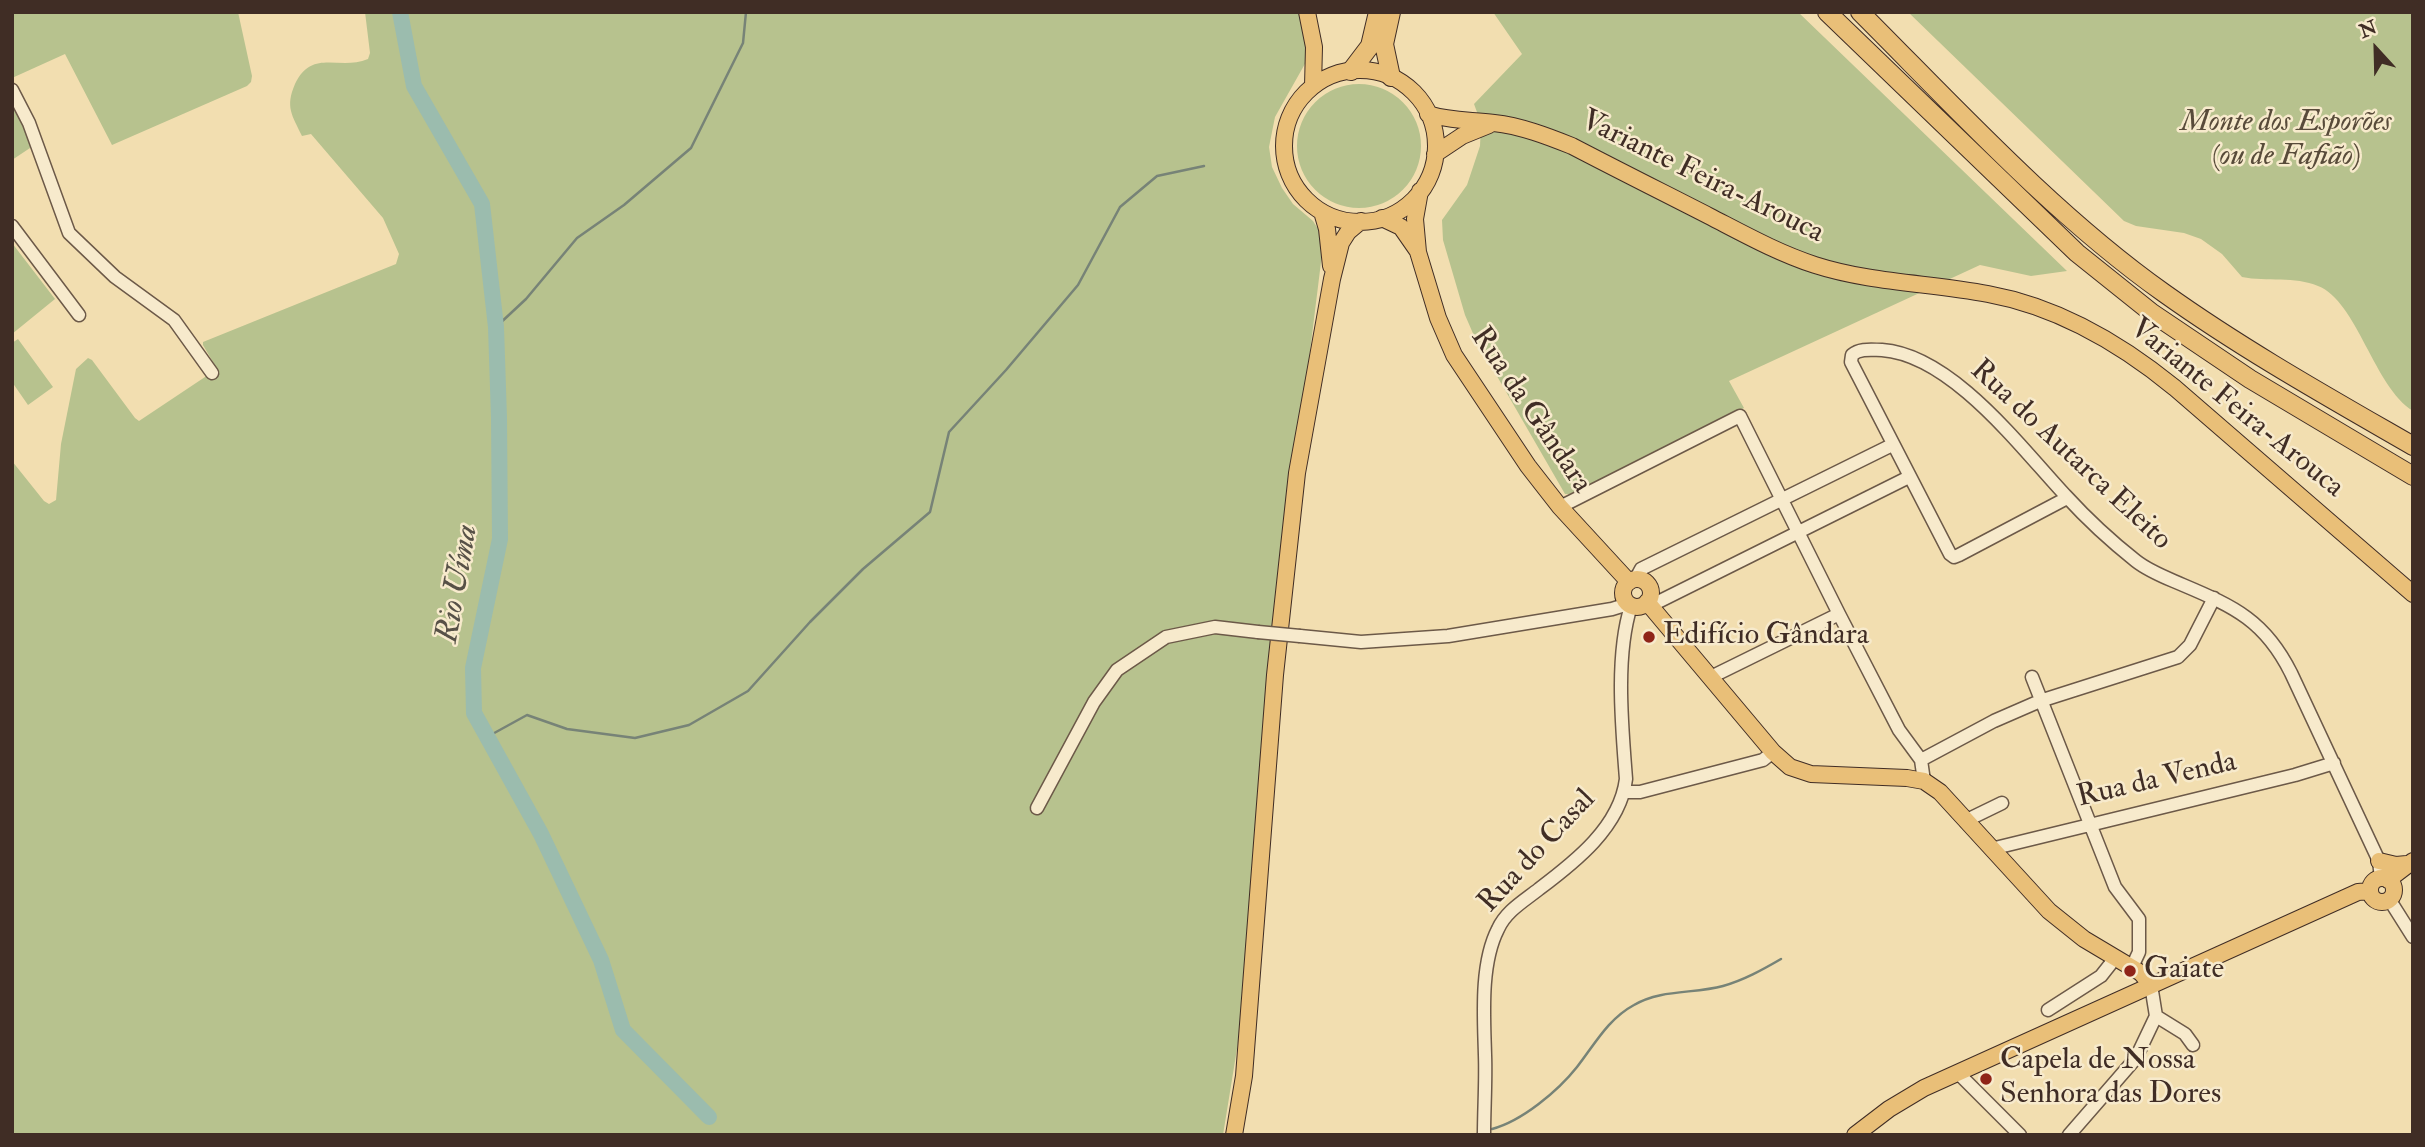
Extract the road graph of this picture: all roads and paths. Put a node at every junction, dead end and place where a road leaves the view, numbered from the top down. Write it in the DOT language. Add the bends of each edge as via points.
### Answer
graph roads {
  1 [pos="1307,12"];
  2 [pos="1378,12"];
  3 [pos="1391,12"];
  4 [pos="1827,12"];
  5 [pos="1860,12"];
  6 [pos="1314,47"];
  7 [pos="1344,72"];
  8 [pos="1391,76"];
  9 [pos="1313,86"];
  10 [pos="12,90"];
  11 [pos="1429,114"];
  12 [pos="1495,123"];
  13 [pos="1435,154"];
  14 [pos="1420,191"];
  15 [pos="1322,212"];
  16 [pos="1382,218"];
  17 [pos="1362,221"];
  18 [pos="12,226"];
  19 [pos="1418,252"];
  20 [pos="1332,279"];
  21 [pos="79,315"];
  22 [pos="212,373"];
  23 [pos="1892,445"];
  24 [pos="2413,446"];
  25 [pos="2413,476"];
  26 [pos="1909,477"];
  27 [pos="2067,498"];
  28 [pos="1781,499"];
  29 [pos="1560,507"];
  30 [pos="1797,532"];
  31 [pos="1632,581"];
  32 [pos="2413,594"];
  33 [pos="2214,598"];
  34 [pos="1639,603"];
  35 [pos="1839,614"];
  36 [pos="1711,677"];
  37 [pos="2032,677"];
  38 [pos="2040,701"];
  39 [pos="1773,752"];
  40 [pos="1922,760"];
  41 [pos="2334,763"];
  42 [pos="1924,780"];
  43 [pos="1624,792"];
  44 [pos="2002,803"];
  45 [pos="1037,808"];
  46 [pos="1965,821"];
  47 [pos="2090,824"];
  48 [pos="1991,849"];
  49 [pos="2379,861"];
  50 [pos="2410,862"];
  51 [pos="2385,879"];
  52 [pos="2370,891"];
  53 [pos="2389,899"];
  54 [pos="2413,937"];
  55 [pos="2116,957"];
  56 [pos="2132,967"];
  57 [pos="2151,985"];
  58 [pos="2048,1010"];
  59 [pos="2156,1016"];
  60 [pos="2193,1045"];
  61 [pos="1958,1073"];
  62 [pos="2004,1118"];
  63 [pos="1234,1135"];
  64 [pos="1484,1135"];
  65 [pos="1854,1135"];
  66 [pos="2002,1135"];
  67 [pos="2020,1135"];
  68 [pos="2069,1135"];
  1 -- 6 [label="main road"];
  2 -- 7 [label="highway" via="1370,46"];
  3 -- 8 [label="highway" via="1384,44"];
  4 -- 25 [label="highway" via="2077,253 2152,313 2250,379"];
  5 -- 24 [label="highway" via="2018,169 2153,285 2267,362"];
  6 -- 7 [label="main road" via="1322,61"];
  6 -- 9 [label="main road"];
  7 -- 8 [label="main road" via="1364,70"];
  7 -- 9 [label="main road"];
  8 -- 11 [label="main road" via="1413,92"];
  9 -- 15 [label="main road" via="1295,106 1284,144 1294,183"];
  10 -- 22 [label="street" via="29,123 69,233 115,277 174,320"];
  11 -- 12 [label="main road, Variante Feira-Arouca"];
  11 -- 13 [label="main road"];
  12 -- 13 [label="main road" via="1461,136"];
  12 -- 32 [label="main road, Variante Feira-Arouca" via="1572,146 1776,250 1817,266 2008,298 2092,330 2175,388"];
  13 -- 14 [label="main road"];
  14 -- 16 [label="main road" via="1403,208"];
  14 -- 19 [label="main road, Rua da Gândara" via="1415,219"];
  15 -- 17 [label="main road"];
  15 -- 20 [label="main road"];
  16 -- 17 [label="main road"];
  16 -- 19 [label="main road, Rua da Gândara" via="1401,227"];
  17 -- 20 [label="main road" via="1341,243"];
  18 -- 21 [label="street"];
  19 -- 29 [label="main road, Rua da Gândara" via="1454,355"];
  20 -- 63 [label="main road" via="1297,473 1275,675 1244,1076"];
  23 -- 26 [label="street"];
  23 -- 27 [label="street, Rua do Autarca Eleito" via="1851,362 1858,351 1891,351 1927,363 1980,404"];
  23 -- 28 [label="street"];
  26 -- 27 [label="street" via="1954,556"];
  26 -- 30 [label="street"];
  27 -- 33 [label="street, Rua do Autarca Eleito" via="2139,563"];
  28 -- 29 [label="street" via="1740,416"];
  28 -- 30 [label="street"];
  28 -- 31 [label="street" via="1642,569"];
  29 -- 31 [label="main road, Rua da Gândara"];
  30 -- 34 [label="street" via="1658,602"];
  30 -- 35 [label="street"];
  31 -- 34 [label="main road" via="1623,593"];
  31 -- 34 [label="main road, Rua da Gândara" via="1646,583 1650,591"];
  33 -- 38 [label="street" via="2190,645 2178,657"];
  33 -- 41 [label="street, Rua do Autarca Eleito" via="2258,625 2282,655"];
  34 -- 36 [label="main road, Rua da Gândara"];
  34 -- 43 [label="street, Rua do Casal" via="1626,621 1621,702"];
  34 -- 45 [label="street, bridge" via="1448,636 1362,642 1216,627 1166,636 1118,670 1094,702"];
  35 -- 36 [label="street"];
  35 -- 40 [label="street" via="1899,730"];
  36 -- 39 [label="main road, Rua da Gândara"];
  37 -- 38 [label="street"];
  38 -- 40 [label="street"];
  38 -- 47 [label="street"];
  39 -- 42 [label="main road, Rua da Gândara" via="1790,767 1811,774"];
  39 -- 43 [label="street" via="1763,760 1640,792"];
  40 -- 42 [label="street"];
  41 -- 47 [label="street, Rua da Venda"];
  41 -- 49 [label="street, Rua do Autarca Eleito"];
  42 -- 46 [label="main road"];
  43 -- 64 [label="street, Rua do Casal" via="1602,832 1569,866 1509,912 1498,928 1489,951 1484,1004"];
  44 -- 46 [label="street"];
  46 -- 48 [label="main road"];
  47 -- 48 [label="street, Rua da Venda"];
  47 -- 56 [label="street" via="2115,887 2139,919 2139,952"];
  48 -- 55 [label="main road" via="2067,928"];
  49 -- 50 [label="main road"];
  49 -- 51 [label="street, Rua do Autarca Eleito"];
  50 -- 51 [label="main road"];
  51 -- 52 [label="main road" via="2372,883"];
  51 -- 53 [label="main road" via="2393,890"];
  52 -- 53 [label="main road" via="2378,901"];
  52 -- 57 [label="main road" via="2358,892"];
  53 -- 54 [label="street"];
  55 -- 56 [label="main road"];
  55 -- 58 [label="street" via="2101,976"];
  56 -- 57 [label="main road"];
  57 -- 59 [label="street"];
  57 -- 61 [label="main road"];
  59 -- 60 [label="street" via="2185,1034"];
  59 -- 68 [label="street" via="2136,1058"];
  61 -- 62 [label="street"];
  61 -- 65 [label="main road" via="1924,1088"];
  62 -- 66 [label="street"];
  62 -- 67 [label="street"];
}
